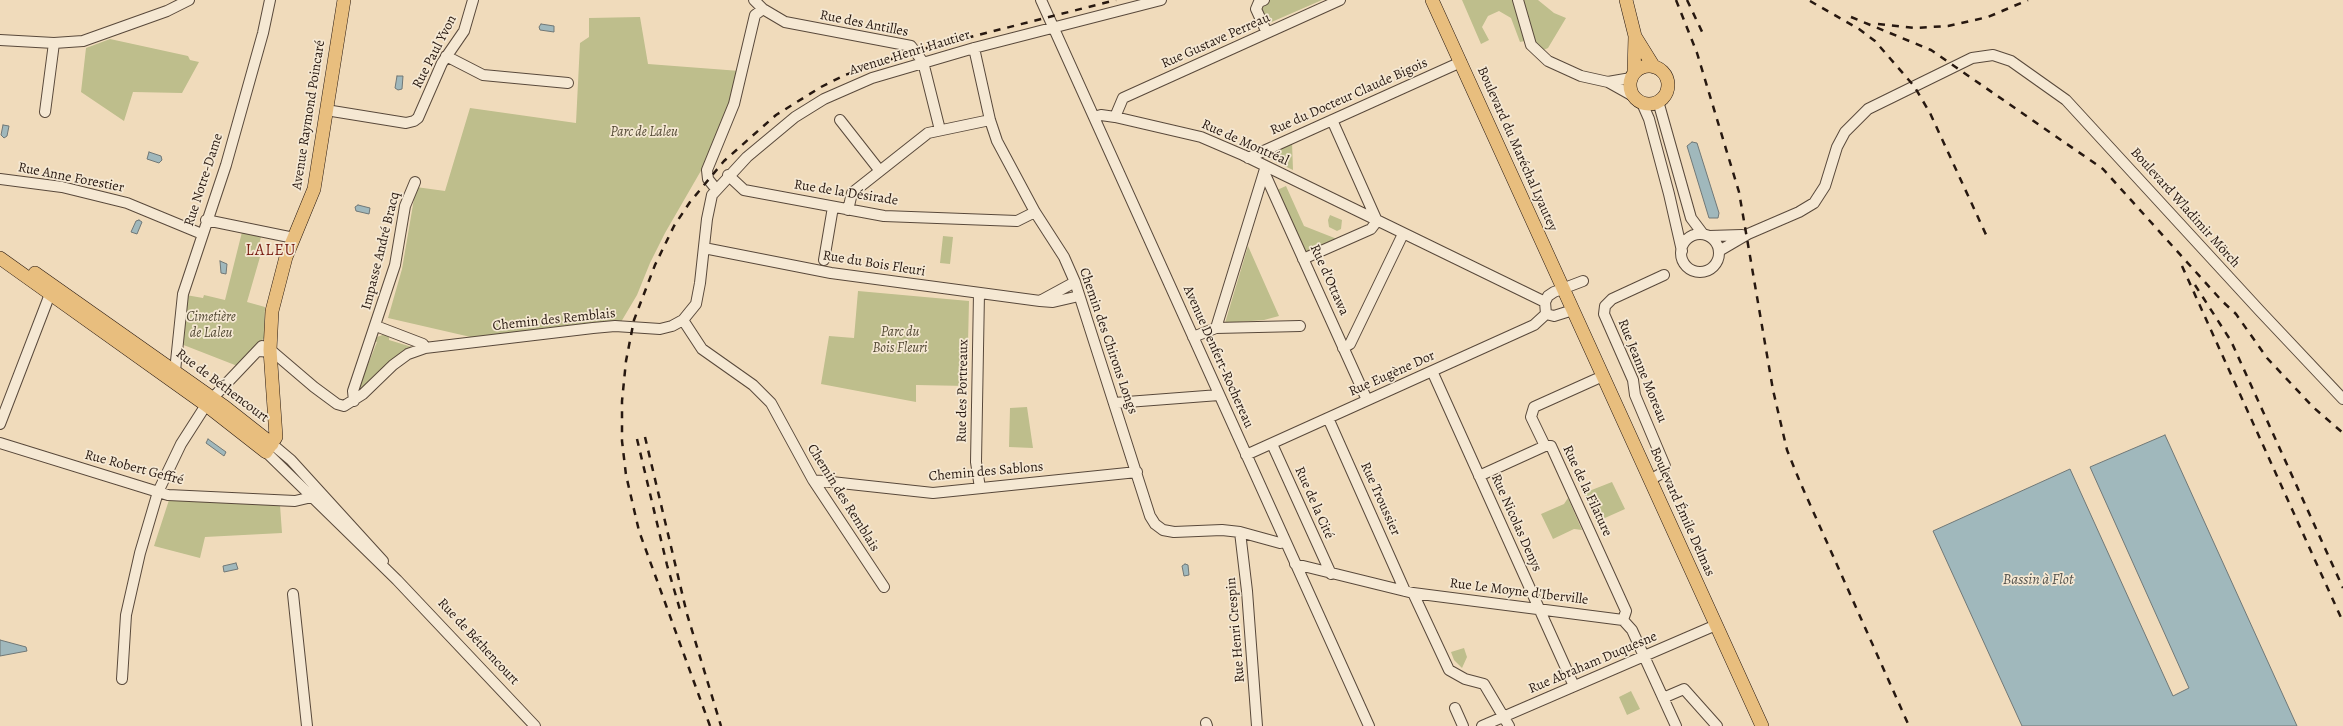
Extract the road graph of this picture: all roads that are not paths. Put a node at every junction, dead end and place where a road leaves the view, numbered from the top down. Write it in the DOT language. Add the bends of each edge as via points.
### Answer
graph roads {
  1 [pos="189,0"];
  2 [pos="270,0"];
  3 [pos="344,0"];
  4 [pos="473,0"];
  5 [pos="754,0"];
  6 [pos="1041,0"];
  7 [pos="1161,0"];
  8 [pos="1264,0"];
  9 [pos="1432,0"];
  10 [pos="1518,0"];
  11 [pos="1626,0"];
  12 [pos="1337,1"];
  13 [pos="763,9"];
  14 [pos="1054,27"];
  15 [pos="1267,33"];
  16 [pos="1635,36"];
  17 [pos="0,40"];
  18 [pos="54,43"];
  19 [pos="974,48"];
  20 [pos="446,56"];
  21 [pos="923,62"];
  22 [pos="1461,62"];
  23 [pos="1654,67"];
  24 [pos="1633,75"];
  25 [pos="1608,82"];
  26 [pos="568,83"];
  27 [pos="1637,99"];
  28 [pos="1658,101"];
  29 [pos="326,110"];
  30 [pos="45,112"];
  31 [pos="1094,117"];
  32 [pos="1115,117"];
  33 [pos="840,120"];
  34 [pos="990,120"];
  35 [pos="1332,120"];
  36 [pos="940,130"];
  37 [pos="1248,158"];
  38 [pos="1265,169"];
  39 [pos="880,171"];
  40 [pos="728,175"];
  41 [pos="0,179"];
  42 [pos="414,182"];
  43 [pos="716,189"];
  44 [pos="833,207"];
  45 [pos="848,210"];
  46 [pos="1035,212"];
  47 [pos="206,220"];
  48 [pos="1377,221"];
  49 [pos="202,234"];
  50 [pos="1403,234"];
  51 [pos="1748,234"];
  52 [pos="1706,235"];
  53 [pos="294,238"];
  54 [pos="0,248"];
  55 [pos="704,248"];
  56 [pos="1682,251"];
  57 [pos="1719,251"];
  58 [pos="0,258"];
  59 [pos="1303,259"];
  60 [pos="824,260"];
  61 [pos="1664,275"];
  62 [pos="1583,281"];
  63 [pos="1075,282"];
  64 [pos="1563,288"];
  65 [pos="979,293"];
  66 [pos="50,294"];
  67 [pos="1080,296"];
  68 [pos="1040,301"];
  69 [pos="1545,302"];
  70 [pos="1573,310"];
  71 [pos="1546,314"];
  72 [pos="683,320"];
  73 [pos="376,326"];
  74 [pos="1300,326"];
  75 [pos="1216,328"];
  76 [pos="1193,337"];
  77 [pos="266,346"];
  78 [pos="425,348"];
  79 [pos="1344,348"];
  80 [pos="175,371"];
  81 [pos="1432,371"];
  82 [pos="1602,376"];
  83 [pos="1219,395"];
  84 [pos="2343,399"];
  85 [pos="1367,400"];
  86 [pos="209,401"];
  87 [pos="354,401"];
  88 [pos="1114,403"];
  89 [pos="1328,418"];
  90 [pos="0,424"];
  91 [pos="0,443"];
  92 [pos="1272,444"];
  93 [pos="1545,446"];
  94 [pos="269,448"];
  95 [pos="1246,455"];
  96 [pos="1137,472"];
  97 [pos="1479,476"];
  98 [pos="813,480"];
  99 [pos="1650,480"];
  100 [pos="980,488"];
  101 [pos="158,492"];
  102 [pos="309,494"];
  103 [pos="1240,532"];
  104 [pos="1285,542"];
  105 [pos="377,552"];
  106 [pos="1296,564"];
  107 [pos="1331,574"];
  108 [pos="397,580"];
  109 [pos="884,588"];
  110 [pos="1409,592"];
  111 [pos="293,594"];
  112 [pos="1539,608"];
  113 [pos="1623,620"];
  114 [pos="1716,625"];
  115 [pos="1644,656"];
  116 [pos="122,679"];
  117 [pos="1574,686"];
  118 [pos="1663,698"];
  119 [pos="1455,708"];
  120 [pos="1505,716"];
  121 [pos="307,726"];
  122 [pos="535,726"];
  123 [pos="1257,726"];
  124 [pos="1369,726"];
  125 [pos="1463,726"];
  126 [pos="1482,726"];
  127 [pos="1509,726"];
  128 [pos="1676,726"];
  129 [pos="1717,726"];
  130 [pos="1762,726"];
  1 -- 18 [label="street" via="102,35 83,41"];
  2 -- 47 [label="street, Rue Notre-Dame" via="226,165"];
  3 -- 29 [label="main road, Avenue Raymond Poincaré"];
  4 -- 20 [label="street, Rue Paul Yvon" via="464,31"];
  5 -- 13 [label="street, Rue des Antilles"];
  6 -- 14 [label="street, Avenue Denfert-Rochereau"];
  7 -- 14 [label="street, Avenue Henri Hautier"];
  8 -- 15 [label="street" via="1257,4 1256,9"];
  9 -- 22 [label="main road, Boulevard du Maréchal Lyautey"];
  10 -- 25 [label="street" via="1531,45 1548,61 1581,76"];
  11 -- 16 [label="main road"];
  12 -- 15 [label="street, Rue Gustave Perreau"];
  13 -- 21 [label="street, Rue des Antilles" via="785,22 911,46"];
  13 -- 43 [label="street" via="755,15 734,104 707,170 708,179"];
  14 -- 19 [label="street, Avenue Henri Hautier"];
  14 -- 31 [label="street, Avenue Denfert-Rochereau"];
  15 -- 32 [label="street, Rue Gustave Perreau" via="1123,98"];
  16 -- 23 [label="main road"];
  16 -- 24 [label="main road"];
  17 -- 18 [label="street"];
  18 -- 30 [label="street"];
  19 -- 21 [label="street, Avenue Henri Hautier"];
  19 -- 34 [label="street, Chemin des Chirons Longs"];
  20 -- 26 [label="street" via="483,76"];
  20 -- 29 [label="street, Rue Paul Yvon" via="418,118 414,121 406,123"];
  21 -- 36 [label="street"];
  21 -- 40 [label="street, Avenue Henri Hautier" via="872,78 824,99 766,139"];
  22 -- 35 [label="street, Rue du Docteur Claude Bigois"];
  22 -- 64 [label="main road, Boulevard du Maréchal Lyautey"];
  23 -- 24 [label="main road" via="1641,68"];
  23 -- 28 [label="main road" via="1664,74 1667,86 1663,97"];
  24 -- 25 [label="street"];
  24 -- 27 [label="main road" via="1630,90"];
  25 -- 27 [label="street"];
  27 -- 28 [label="main road" via="1647,104"];
  27 -- 56 [label="street" via="1648,119"];
  28 -- 52 [label="street" via="1691,218"];
  29 -- 53 [label="main road, Avenue Raymond Poincaré" via="314,189"];
  31 -- 32 [label="street, Rue de Montréal"];
  31 -- 76 [label="street, Avenue Denfert-Rochereau"];
  32 -- 37 [label="street, Rue de Montréal" via="1201,137"];
  33 -- 39 [label="street"];
  34 -- 36 [label="street"];
  34 -- 46 [label="street, Chemin des Chirons Longs" via="997,141"];
  35 -- 37 [label="street, Rue du Docteur Claude Bigois"];
  35 -- 48 [label="street"];
  36 -- 39 [label="street" via="928,134"];
  37 -- 38 [label="street, Rue de Montréal"];
  38 -- 48 [label="street, Rue de Montréal"];
  38 -- 59 [label="street, Rue d'Ottawa"];
  38 -- 75 [label="street"];
  39 -- 45 [label="street" via="852,193"];
  40 -- 43 [label="street, Avenue Henri Hautier"];
  40 -- 44 [label="street, Rue de la Désirade" via="744,190"];
  41 -- 49 [label="street, Rue Anne Forestier" via="62,187 127,203"];
  42 -- 73 [label="street, Impasse André Bracq" via="405,206 395,265"];
  43 -- 55 [label="street, Avenue Henri Hautier" via="708,209"];
  44 -- 45 [label="street, Rue de la Désirade"];
  44 -- 60 [label="street"];
  45 -- 46 [label="street, Rue de la Désirade" via="884,216 1018,221"];
  46 -- 63 [label="street, Chemin des Chirons Longs" via="1064,257"];
  47 -- 49 [label="street, Rue Notre-Dame"];
  47 -- 53 [label="street"];
  48 -- 50 [label="street, Rue de Montréal"];
  48 -- 59 [label="street" via="1371,229"];
  49 -- 80 [label="street, Rue Notre-Dame" via="183,294"];
  50 -- 69 [label="street, Rue de Montréal"];
  50 -- 79 [label="street" via="1350,344"];
  51 -- 52 [label="street"];
  51 -- 57 [label="street"];
  51 -- 84 [label="street, Boulevard Wladimir Mörch" via="1799,212 1814,202 1825,186 1837,147 1845,132 1868,109 1972,58 1993,55 2012,61 2066,100"];
  52 -- 56 [label="street" via="1691,236 1683,245"];
  52 -- 57 [label="street" via="1717,245"];
  53 -- 77 [label="main road, Avenue Raymond Poincaré" via="286,257"];
  54 -- 80 [label="main road, Rue de Béthencourt"];
  55 -- 65 [label="street, Rue du Bois Fleuri" via="831,273"];
  55 -- 72 [label="street, Avenue Henri Hautier" via="697,300"];
  56 -- 57 [label="street" via="1682,257 1688,267 1700,271 1714,265"];
  58 -- 66 [label="main road, Rue de Béthencourt"];
  59 -- 79 [label="street, Rue d'Ottawa"];
  61 -- 99 [label="street, Rue Jeanne Moreau" via="1612,299 1605,306 1604,314 1633,380 1635,395 1665,466 1662,473"];
  62 -- 64 [label="street"];
  63 -- 67 [label="street, Chemin des Chirons Longs"];
  63 -- 68 [label="street"];
  64 -- 69 [label="street" via="1548,296"];
  64 -- 70 [label="main road, Boulevard du Maréchal Lyautey"];
  65 -- 68 [label="street, Rue du Bois Fleuri"];
  65 -- 100 [label="street, Rue des Portreaux" via="976,462"];
  66 -- 86 [label="main road, Rue de Béthencourt"];
  66 -- 90 [label="street"];
  67 -- 68 [label="street, Rue du Bois Fleuri" via="1053,302"];
  67 -- 88 [label="street, Chemin des Chirons Longs"];
  69 -- 71 [label="street"];
  70 -- 71 [label="street" via="1554,316"];
  70 -- 82 [label="main road, Boulevard Émile Delmas"];
  71 -- 81 [label="street, Rue Eugène Dor" via="1534,325"];
  72 -- 78 [label="street, Chemin des Remblais" via="660,329 615,326"];
  72 -- 98 [label="street, Chemin des Remblais" via="702,349 753,385 771,403"];
  73 -- 78 [label="street, Impasse André Bracq" via="423,344"];
  73 -- 87 [label="street, Impasse André Bracq" via="354,390"];
  74 -- 75 [label="street"];
  75 -- 76 [label="street"];
  76 -- 83 [label="street, Avenue Denfert-Rochereau"];
  77 -- 86 [label="street"];
  77 -- 87 [label="street" via="337,404 344,406"];
  77 -- 94 [label="main road, Avenue Raymond Poincaré" via="276,427 276,437"];
  78 -- 87 [label="street, Chemin des Remblais" via="408,354 393,365"];
  79 -- 85 [label="street, Rue d'Ottawa"];
  80 -- 86 [label="main road, Rue de Béthencourt"];
  81 -- 85 [label="street, Rue Eugène Dor"];
  81 -- 97 [label="street, Rue Nicolas Denys"];
  82 -- 93 [label="street" via="1534,407 1531,417"];
  82 -- 99 [label="main road, Boulevard Émile Delmas"];
  83 -- 88 [label="street"];
  83 -- 95 [label="street, Avenue Denfert-Rochereau"];
  85 -- 89 [label="street, Rue Eugène Dor"];
  86 -- 94 [label="main road, Rue de Béthencourt"];
  86 -- 101 [label="street" via="181,444"];
  88 -- 96 [label="street, Chemin des Chirons Longs"];
  89 -- 92 [label="street, Rue Eugène Dor"];
  89 -- 110 [label="street, Rue Troussier"];
  91 -- 101 [label="street, Rue Robert Geffré"];
  92 -- 95 [label="street, Rue Eugène Dor"];
  92 -- 107 [label="street, Rue de la Cité"];
  93 -- 97 [label="street, Rue de la Filature"];
  93 -- 113 [label="street, Rue de la Filature" via="1552,446 1574,494 1626,612"];
  94 -- 102 [label="street, Rue de Béthencourt"];
  94 -- 105 [label="street, Rue de Béthencourt" via="291,460"];
  95 -- 104 [label="street, Avenue Denfert-Rochereau"];
  96 -- 100 [label="street, Chemin des Sablons"];
  96 -- 103 [label="street, Chemin des Chirons Longs" via="1150,516 1163,530 1191,533 1222,530"];
  97 -- 112 [label="street, Rue Nicolas Denys"];
  98 -- 100 [label="street, Chemin des Sablons" via="933,493"];
  98 -- 109 [label="street, Chemin des Remblais"];
  99 -- 114 [label="main road, Boulevard Émile Delmas"];
  101 -- 102 [label="street, Rue Robert Geffré" via="179,497 295,501"];
  101 -- 116 [label="street" via="140,553 126,615"];
  102 -- 105 [label="street" via="313,490 368,547"];
  102 -- 108 [label="street, Rue de Béthencourt"];
  103 -- 104 [label="street, Chemin des Chirons Longs" via="1280,543"];
  103 -- 123 [label="street, Rue Henri Crespin"];
  104 -- 106 [label="street, Avenue Denfert-Rochereau"];
  105 -- 108 [label="street, Rue de Béthencourt"];
  106 -- 107 [label="street, Rue Le Moyne d'Iberville"];
  106 -- 124 [label="street, Avenue Denfert-Rochereau"];
  107 -- 110 [label="street, Rue Le Moyne d'Iberville"];
  108 -- 122 [label="street, Rue de Béthencourt"];
  110 -- 112 [label="street, Rue Le Moyne d'Iberville"];
  110 -- 120 [label="street, Rue Troussier" via="1449,670 1465,679 1484,684"];
  111 -- 121 [label="street"];
  112 -- 113 [label="street, Rue Le Moyne d'Iberville"];
  112 -- 117 [label="street, Rue Nicolas Denys"];
  113 -- 115 [label="street" via="1632,630"];
  114 -- 115 [label="street, Rue Abraham Duquesne"];
  114 -- 130 [label="main road, Boulevard Émile Delmas"];
  115 -- 117 [label="street, Rue Abraham Duquesne"];
  115 -- 118 [label="street"];
  117 -- 120 [label="street, Rue Abraham Duquesne"];
  118 -- 128 [label="street"];
  118 -- 129 [label="street" via="1684,689"];
  119 -- 125 [label="street"];
  120 -- 126 [label="street, Rue Abraham Duquesne"];
  120 -- 127 [label="street, Rue Troussier"];
}
